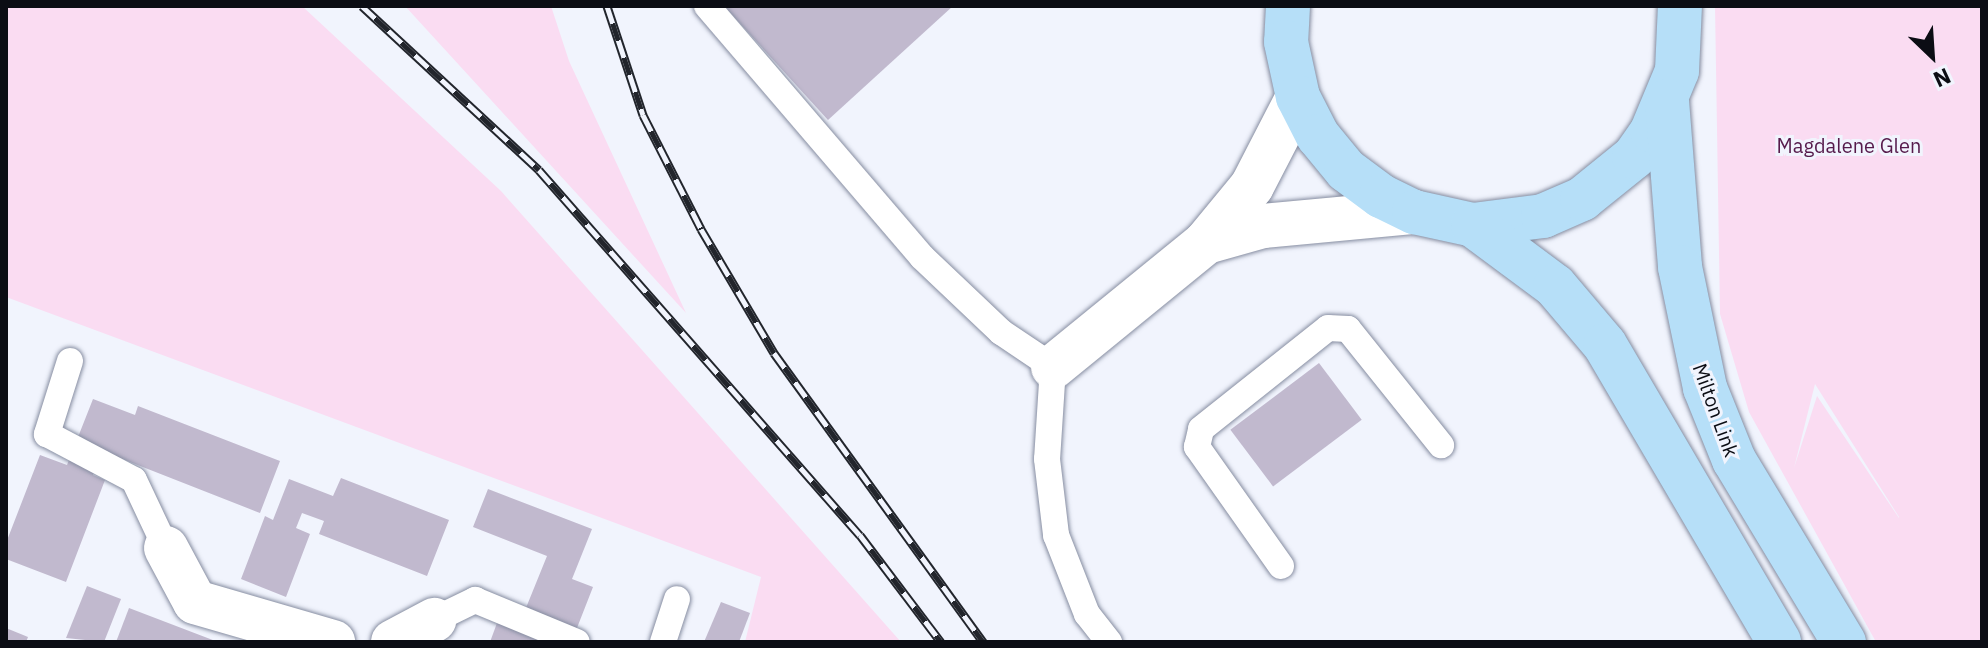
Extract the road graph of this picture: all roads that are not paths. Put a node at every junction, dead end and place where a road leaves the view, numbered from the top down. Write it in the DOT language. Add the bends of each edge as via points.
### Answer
graph roads {
  1 [pos="707,6"];
  2 [pos="1288,6"];
  3 [pos="1680,6"];
  4 [pos="1298,97"];
  5 [pos="1667,101"];
  6 [pos="1414,212"];
  7 [pos="1473,225"];
  8 [pos="1206,242"];
  9 [pos="70,361"];
  10 [pos="1053,367"];
  11 [pos="1441,445"];
  12 [pos="166,548"];
  13 [pos="1281,566"];
  14 [pos="677,599"];
  15 [pos="434,620"];
  16 [pos="333,642"];
  17 [pos="393,642"];
  18 [pos="577,642"];
  19 [pos="663,642"];
  20 [pos="1109,642"];
  21 [pos="1779,642"];
  22 [pos="1844,642"];
  1 -- 10 [label="lane" via="922,257 1001,332"];
  2 -- 4 [label="main road" via="1286,42"];
  3 -- 5 [label="main road" via="1677,71"];
  4 -- 6 [label="main road" via="1318,136 1346,170"];
  4 -- 8 [label="street" via="1252,186"];
  5 -- 7 [label="main road" via="1634,157 1582,199 1543,216"];
  5 -- 22 [label="main road, Milton Link" via="1680,267 1705,388 1734,460"];
  6 -- 7 [label="main road"];
  6 -- 8 [label="street" via="1277,224"];
  7 -- 21 [label="main road" via="1555,286 1589,324"];
  8 -- 10 [label="street"];
  9 -- 12 [label="lane" via="47,434 134,480"];
  10 -- 20 [label="lane" via="1047,459 1056,535 1087,614"];
  11 -- 13 [label="lane" via="1348,329 1328,328 1201,429 1197,447"];
  12 -- 16 [label="street" via="195,602"];
  14 -- 19 [label="lane"];
  15 -- 17 [label="street"];
  15 -- 18 [label="lane" via="475,600"];
}
